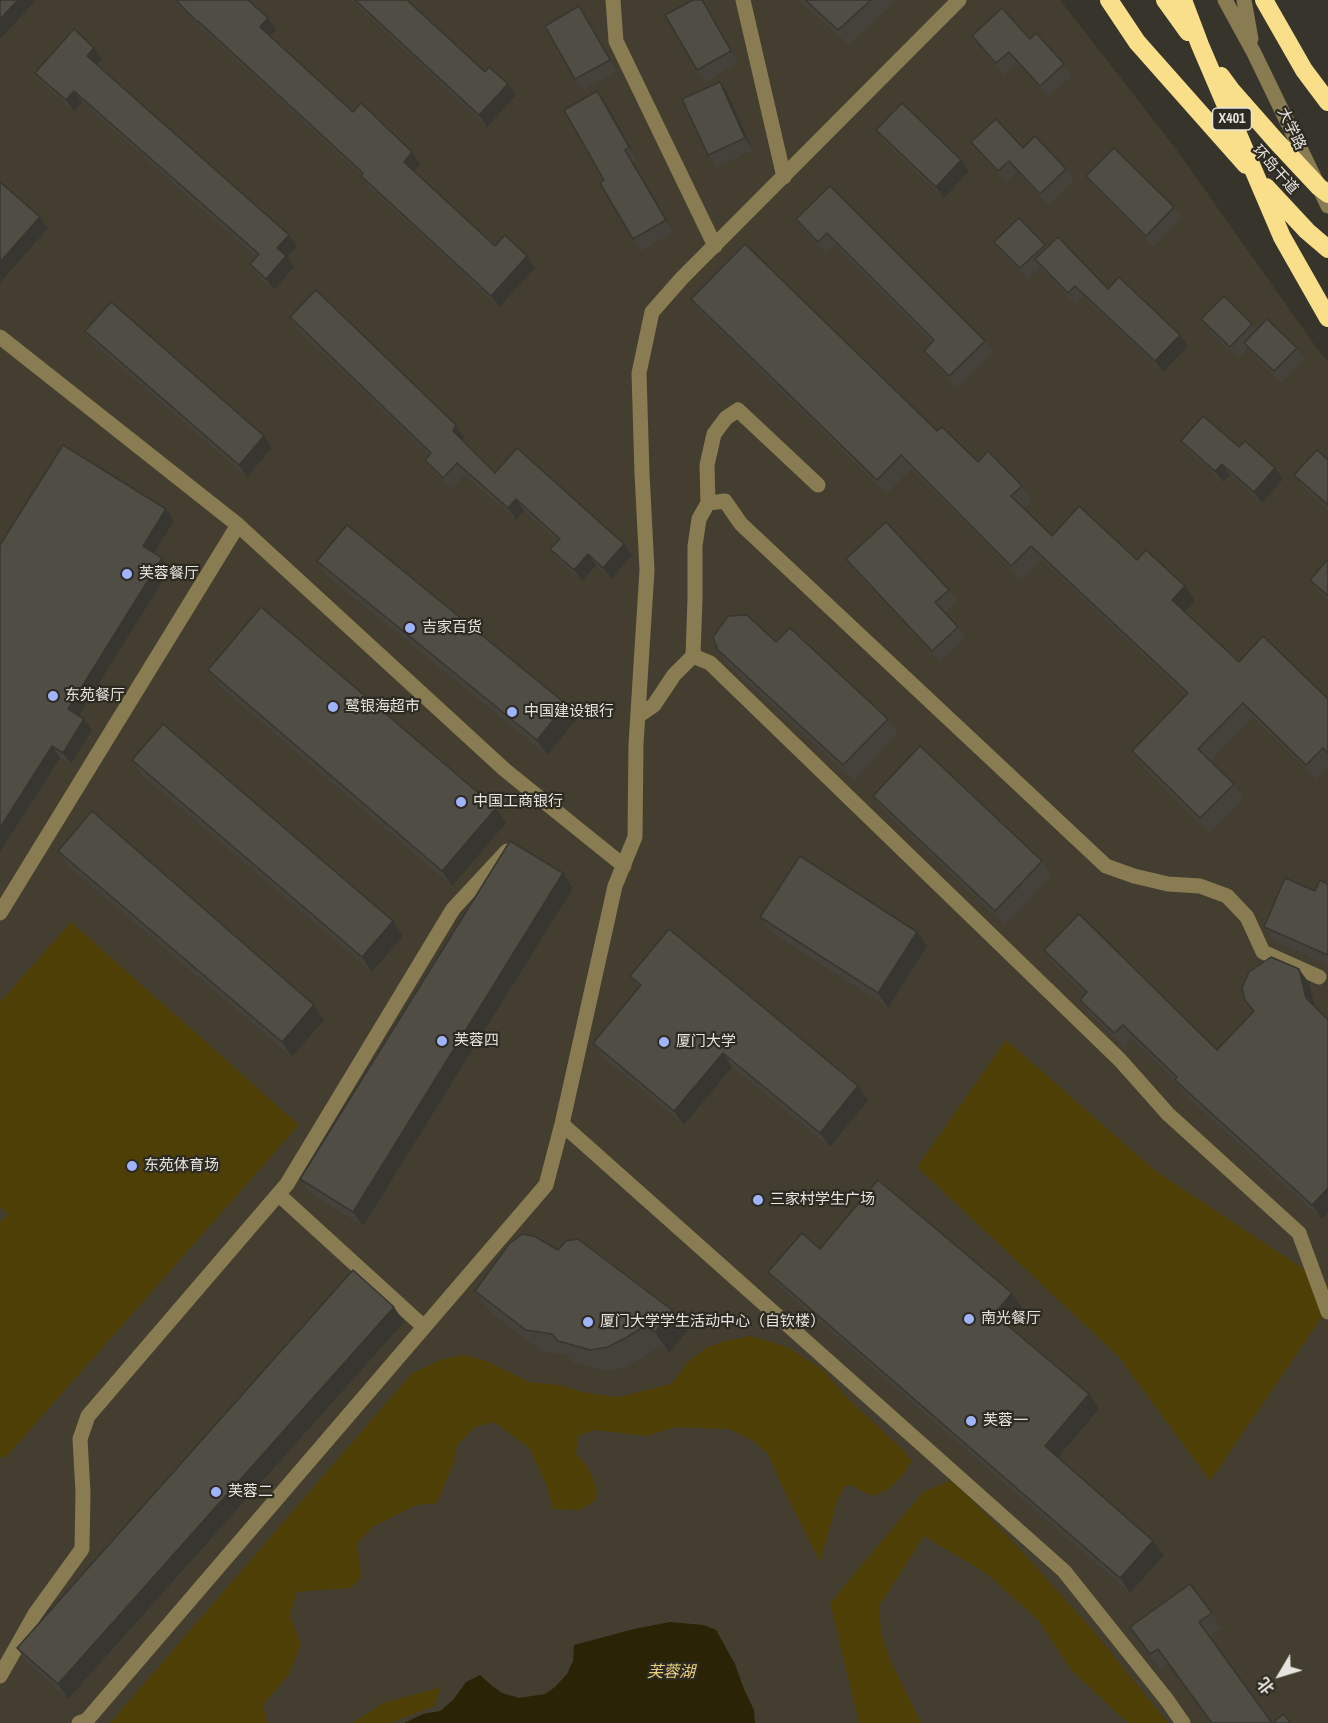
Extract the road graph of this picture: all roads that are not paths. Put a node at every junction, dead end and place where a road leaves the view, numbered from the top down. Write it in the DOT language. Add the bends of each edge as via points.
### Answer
graph roads {
  1 [pos="613,0"];
  2 [pos="742,0"];
  3 [pos="959,0"];
  4 [pos="1109,0"];
  5 [pos="1165,0"];
  6 [pos="1183,0"];
  7 [pos="1225,0"];
  8 [pos="1244,0"];
  9 [pos="1264,0"];
  10 [pos="1254,53"];
  11 [pos="1328,102"];
  12 [pos="784,177"];
  13 [pos="1328,194"];
  14 [pos="1328,206"];
  15 [pos="715,246"];
  16 [pos="1328,249"];
  17 [pos="1328,318"];
  18 [pos="0,337"];
  19 [pos="818,485"];
  20 [pos="708,503"];
  21 [pos="238,525"];
  22 [pos="693,656"];
  23 [pos="638,716"];
  24 [pos="507,851"];
  25 [pos="624,866"];
  26 [pos="0,913"];
  27 [pos="1318,977"];
  28 [pos="562,1124"];
  29 [pos="278,1194"];
  30 [pos="1328,1312"];
  31 [pos="424,1328"];
  32 [pos="0,1676"];
  33 [pos="79,1723"];
  34 [pos="1184,1723"];
  1 -- 15 [label="street" via="616,41"];
  2 -- 12 [label="street"];
  3 -- 12 [label="street"];
  4 -- 16 [label="highway, 环岛干道" via="1137,42 1201,116"];
  5 -- 13 [label="highway, 环岛干道" via="1232,91"];
  6 -- 17 [label="highway, X401" via="1282,237"];
  7 -- 10 [label="street, 大学路"];
  8 -- 10 [label="street, 大学路"];
  9 -- 11 [label="highway" via="1304,70"];
  10 -- 14 [label="street, 大学路"];
  12 -- 15 [label="street"];
  15 -- 23 [label="street" via="652,312 639,373 647,570"];
  18 -- 21 [label="street"];
  19 -- 20 [label="street" via="738,410 714,434 707,465"];
  20 -- 22 [label="street" via="699,519 695,546"];
  20 -- 27 [label="street" via="725,501 741,524 1106,866 1168,884 1200,886 1227,896 1247,917 1263,952"];
  21 -- 25 [label="street" via="505,770"];
  21 -- 26 [label="street"];
  22 -- 23 [label="street" via="674,675 654,705"];
  22 -- 30 [label="street" via="710,663 1120,1060 1168,1114 1299,1233"];
  23 -- 25 [label="street" via="635,837"];
  24 -- 29 [label="street" via="453,909"];
  25 -- 28 [label="street" via="615,886"];
  28 -- 31 [label="street" via="546,1185"];
  28 -- 34 [label="street" via="1064,1570"];
  29 -- 31 [label="street"];
  29 -- 32 [label="street" via="88,1416 80,1439 82,1549 35,1614"];
  31 -- 33 [label="street" via="87,1720"];
}
